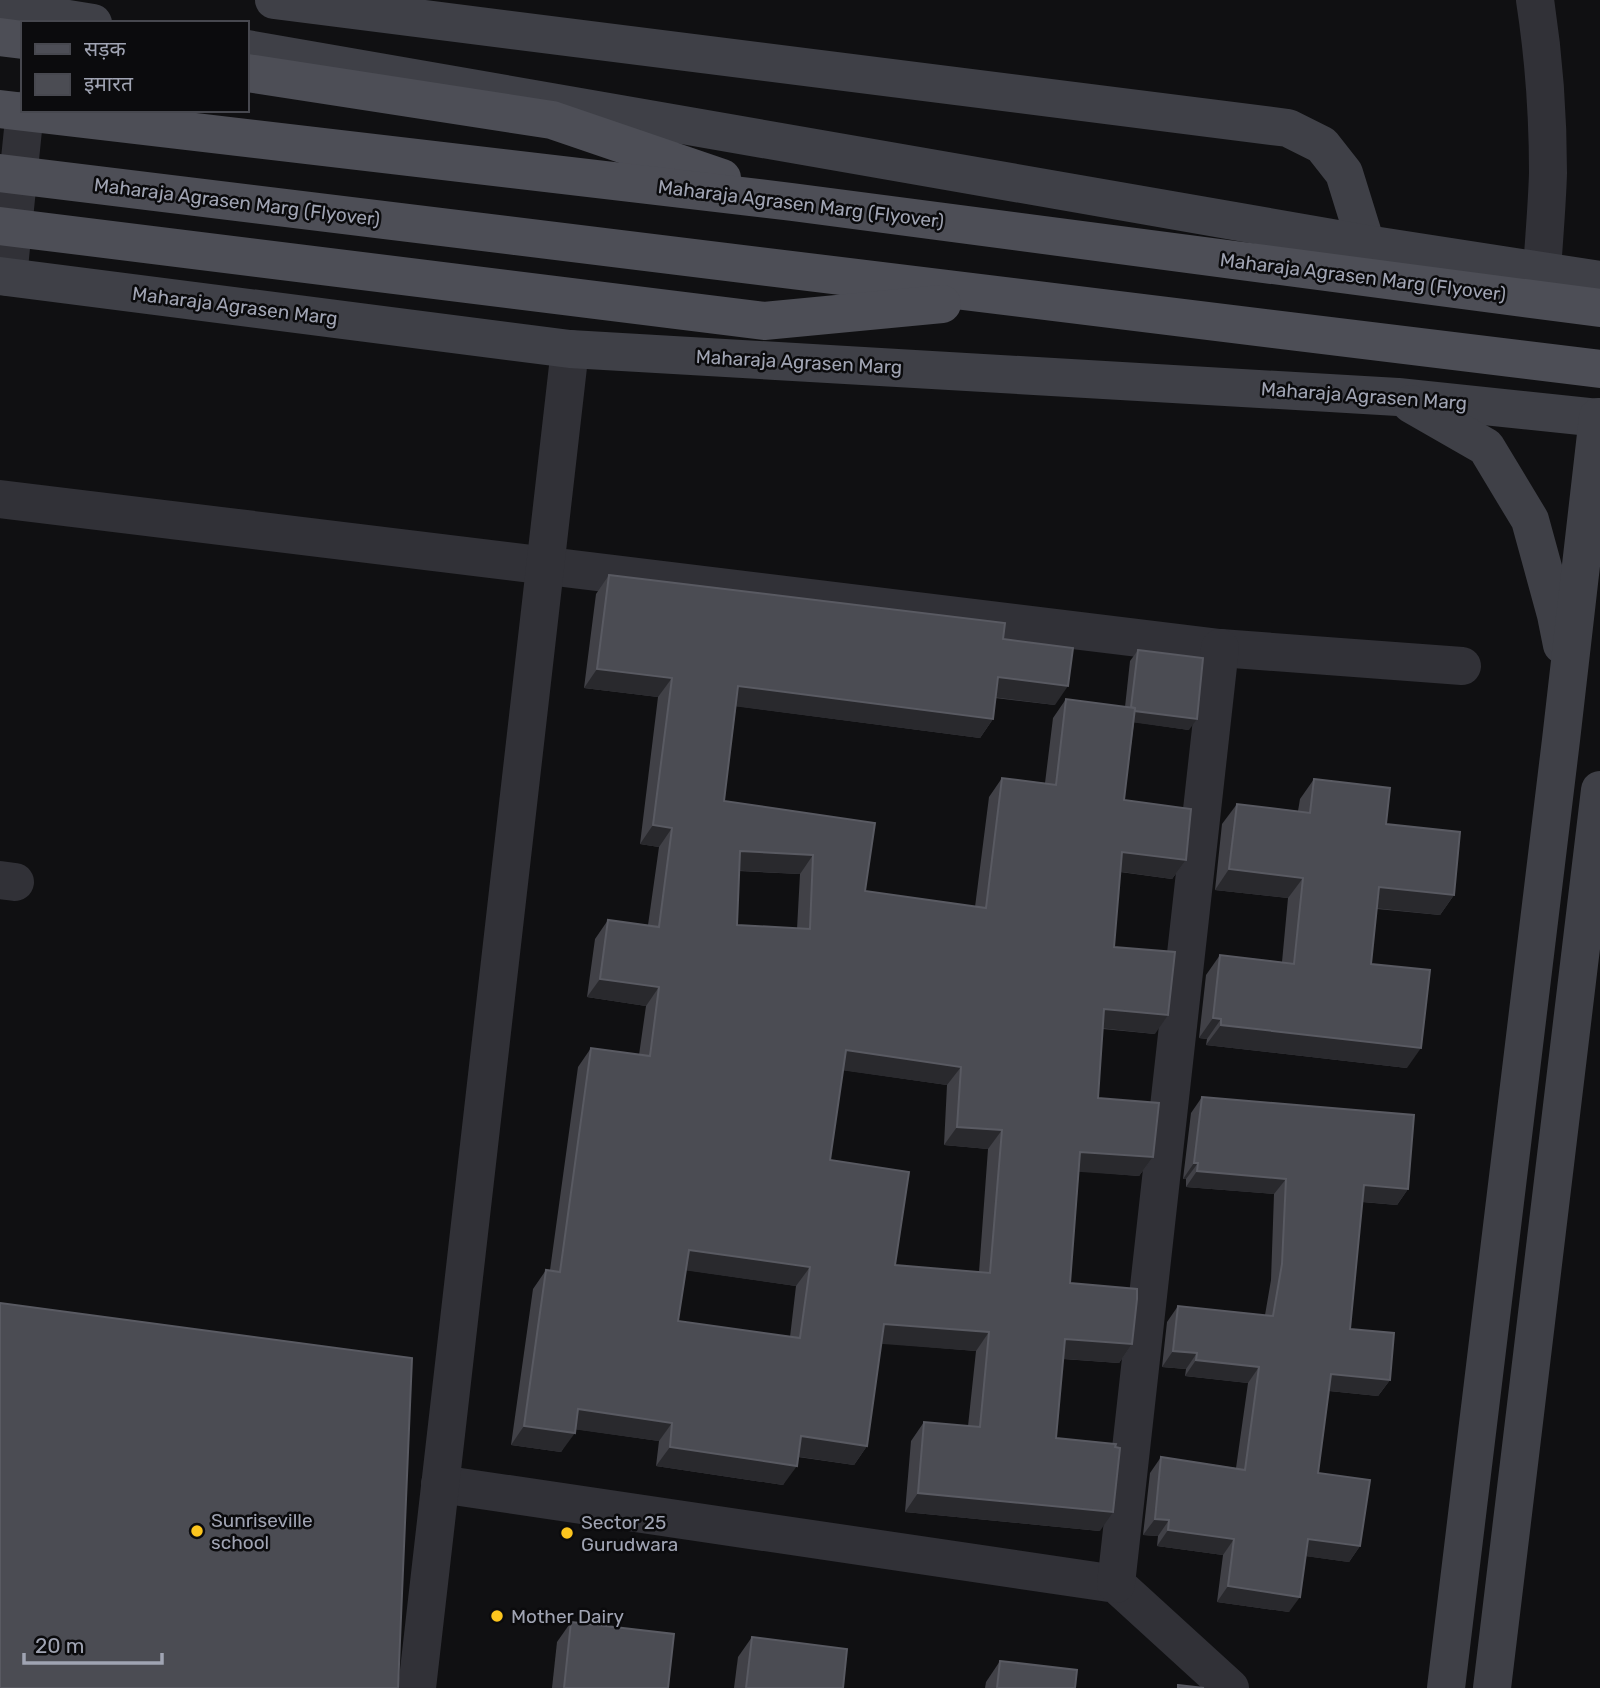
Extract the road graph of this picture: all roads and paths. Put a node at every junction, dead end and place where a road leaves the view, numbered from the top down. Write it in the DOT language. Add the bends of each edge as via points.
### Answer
graph roads {
  1 [pos="274,0"];
  2 [pos="1535,0"];
  3 [pos="26,17"];
  4 [pos="71,21"];
  5 [pos="0,37"];
  6 [pos="248,50"];
  7 [pos="248,73"];
  8 [pos="0,109"];
  9 [pos="21,111"];
  10 [pos="25,112"];
  11 [pos="26,112"];
  12 [pos="0,173"];
  13 [pos="792,202"];
  14 [pos="0,226"];
  15 [pos="1366,244"];
  16 [pos="1542,271"];
  17 [pos="4,277"];
  18 [pos="1600,280"];
  19 [pos="1014,298"];
  20 [pos="1600,308"];
  21 [pos="570,349"];
  22 [pos="1600,369"];
  23 [pos="1398,397"];
  24 [pos="1599,418"];
  25 [pos="0,499"];
  26 [pos="545,565"];
  27 [pos="1220,648"];
  28 [pos="1462,666"];
  29 [pos="1568,674"];
  30 [pos="1600,790"];
  31 [pos="440,1484"];
  32 [pos="1116,1584"];
  33 [pos="417,1688"];
  34 [pos="1230,1688"];
  35 [pos="1446,1688"];
  36 [pos="1492,1688"];
  1 -- 15 [label="main road" via="1288,128 1322,145 1344,173"];
  2 -- 16 [label="street" via="1548,136"];
  3 -- 4 [label="main road"];
  3 -- 5 [label="main road"];
  6 -- 15 [label="main road"];
  7 -- 13 [label="main road" via="552,120"];
  8 -- 9 [label="main road, Maharaja Agrasen Marg (Flyover)"];
  10 -- 17 [label="street"];
  11 -- 13 [label="main road, Maharaja Agrasen Marg (Flyover)"];
  12 -- 19 [label="main road, Maharaja Agrasen Marg (Flyover)"];
  13 -- 20 [label="main road, Maharaja Agrasen Marg (Flyover)"];
  14 -- 19 [label="main road" via="764,321"];
  15 -- 16 [label="main road"];
  16 -- 18 [label="main road"];
  17 -- 21 [label="main road, Maharaja Agrasen Marg"];
  19 -- 22 [label="main road, Maharaja Agrasen Marg (Flyover)"];
  21 -- 23 [label="main road, Maharaja Agrasen Marg"];
  21 -- 26 [label="street"];
  23 -- 24 [label="main road, Maharaja Agrasen Marg"];
  23 -- 29 [label="main road" via="1486,447 1530,520"];
  24 -- 29 [label="main road"];
  25 -- 26 [label="street"];
  26 -- 27 [label="street"];
  26 -- 31 [label="street"];
  27 -- 28 [label="street"];
  27 -- 32 [label="street"];
  29 -- 35 [label="main road"];
  30 -- 36 [label="main road"];
  31 -- 32 [label="street"];
  31 -- 33 [label="street"];
  32 -- 34 [label="street"];
}
